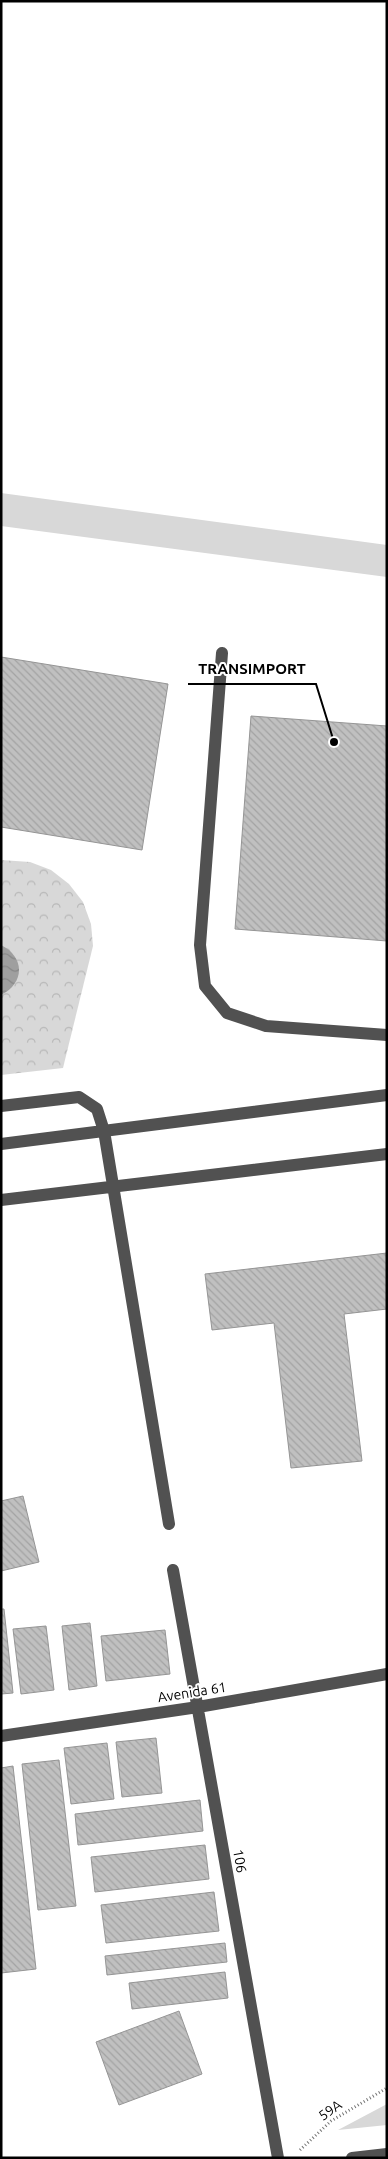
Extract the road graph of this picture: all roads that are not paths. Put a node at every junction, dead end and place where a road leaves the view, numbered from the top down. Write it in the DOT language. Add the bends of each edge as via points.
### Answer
graph roads {
  1 [pos="222,653"];
  2 [pos="387,1035"];
  3 [pos="387,1095"];
  4 [pos="1,1106"];
  5 [pos="104,1131"];
  6 [pos="1,1144"];
  7 [pos="387,1154"];
  8 [pos="113,1187"];
  9 [pos="1,1200"];
  10 [pos="169,1524"];
  11 [pos="173,1570"];
  12 [pos="387,1674"];
  13 [pos="198,1707"];
  14 [pos="1,1736"];
  15 [pos="387,2154"];
  16 [pos="278,2158"];
  17 [pos="352,2158"];
  1 -- 2 [label="street" via="200,945 205,986 227,1013 266,1026"];
  3 -- 5 [label="street"];
  4 -- 5 [label="street" via="78,1098 97,1109"];
  5 -- 6 [label="street"];
  5 -- 8 [label="street"];
  7 -- 8 [label="street"];
  8 -- 9 [label="street"];
  8 -- 10 [label="street"];
  11 -- 13 [label="street, 106"];
  12 -- 13 [label="street, Avenida 61"];
  13 -- 14 [label="street, Avenida 61"];
  13 -- 16 [label="street, 106"];
  15 -- 17 [label="street"];
}
